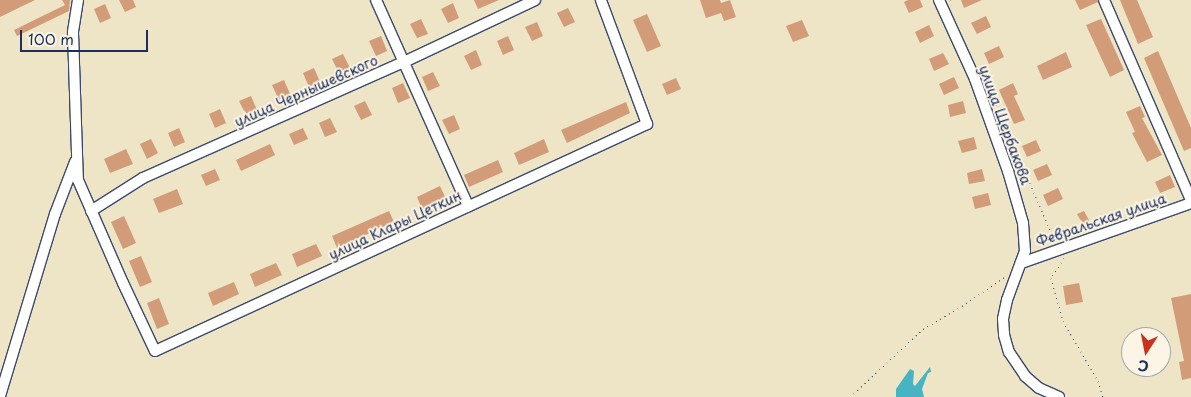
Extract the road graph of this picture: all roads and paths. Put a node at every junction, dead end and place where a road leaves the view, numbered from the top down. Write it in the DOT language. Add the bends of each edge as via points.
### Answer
graph roads {
  1 [pos="78,0"];
  2 [pos="376,0"];
  3 [pos="535,0"];
  4 [pos="601,0"];
  5 [pos="939,0"];
  6 [pos="950,0"];
  7 [pos="1104,0"];
  8 [pos="954,9"];
  9 [pos="404,62"];
  10 [pos="989,89"];
  11 [pos="77,157"];
  12 [pos="1191,202"];
  13 [pos="468,206"];
  14 [pos="91,210"];
  15 [pos="1059,250"];
  16 [pos="1020,266"];
  17 [pos="0,396"];
  18 [pos="850,397"];
  19 [pos="1059,397"];
  20 [pos="1103,397"];
  1 -- 11 [label="street" via="73,33"];
  2 -- 9 [label="street"];
  3 -- 9 [label="street, улица Чернышевского"];
  4 -- 13 [label="street, улица Клары Цеткин" via="647,124"];
  5 -- 16 [label="street, улица Щербакова" via="975,79 1008,170 1023,223 1025,251"];
  6 -- 8 [label="path"];
  7 -- 12 [label="street"];
  9 -- 13 [label="street"];
  9 -- 14 [label="street, улица Чернышевского" via="143,178"];
  10 -- 15 [label="path"];
  11 -- 14 [label="street" via="78,180"];
  11 -- 17 [label="street" via="55,214"];
  12 -- 15 [label="street, Февральская улица"];
  13 -- 14 [label="street, улица Клары Цеткин" via="156,351"];
  15 -- 16 [label="street, Февральская улица"];
  15 -- 20 [label="path" via="1064,258 1051,278 1063,320 1098,381"];
  16 -- 18 [label="path" via="923,329"];
  16 -- 19 [label="street, улица Щербакова" via="1003,319 1009,352 1024,376 1039,388"];
}
